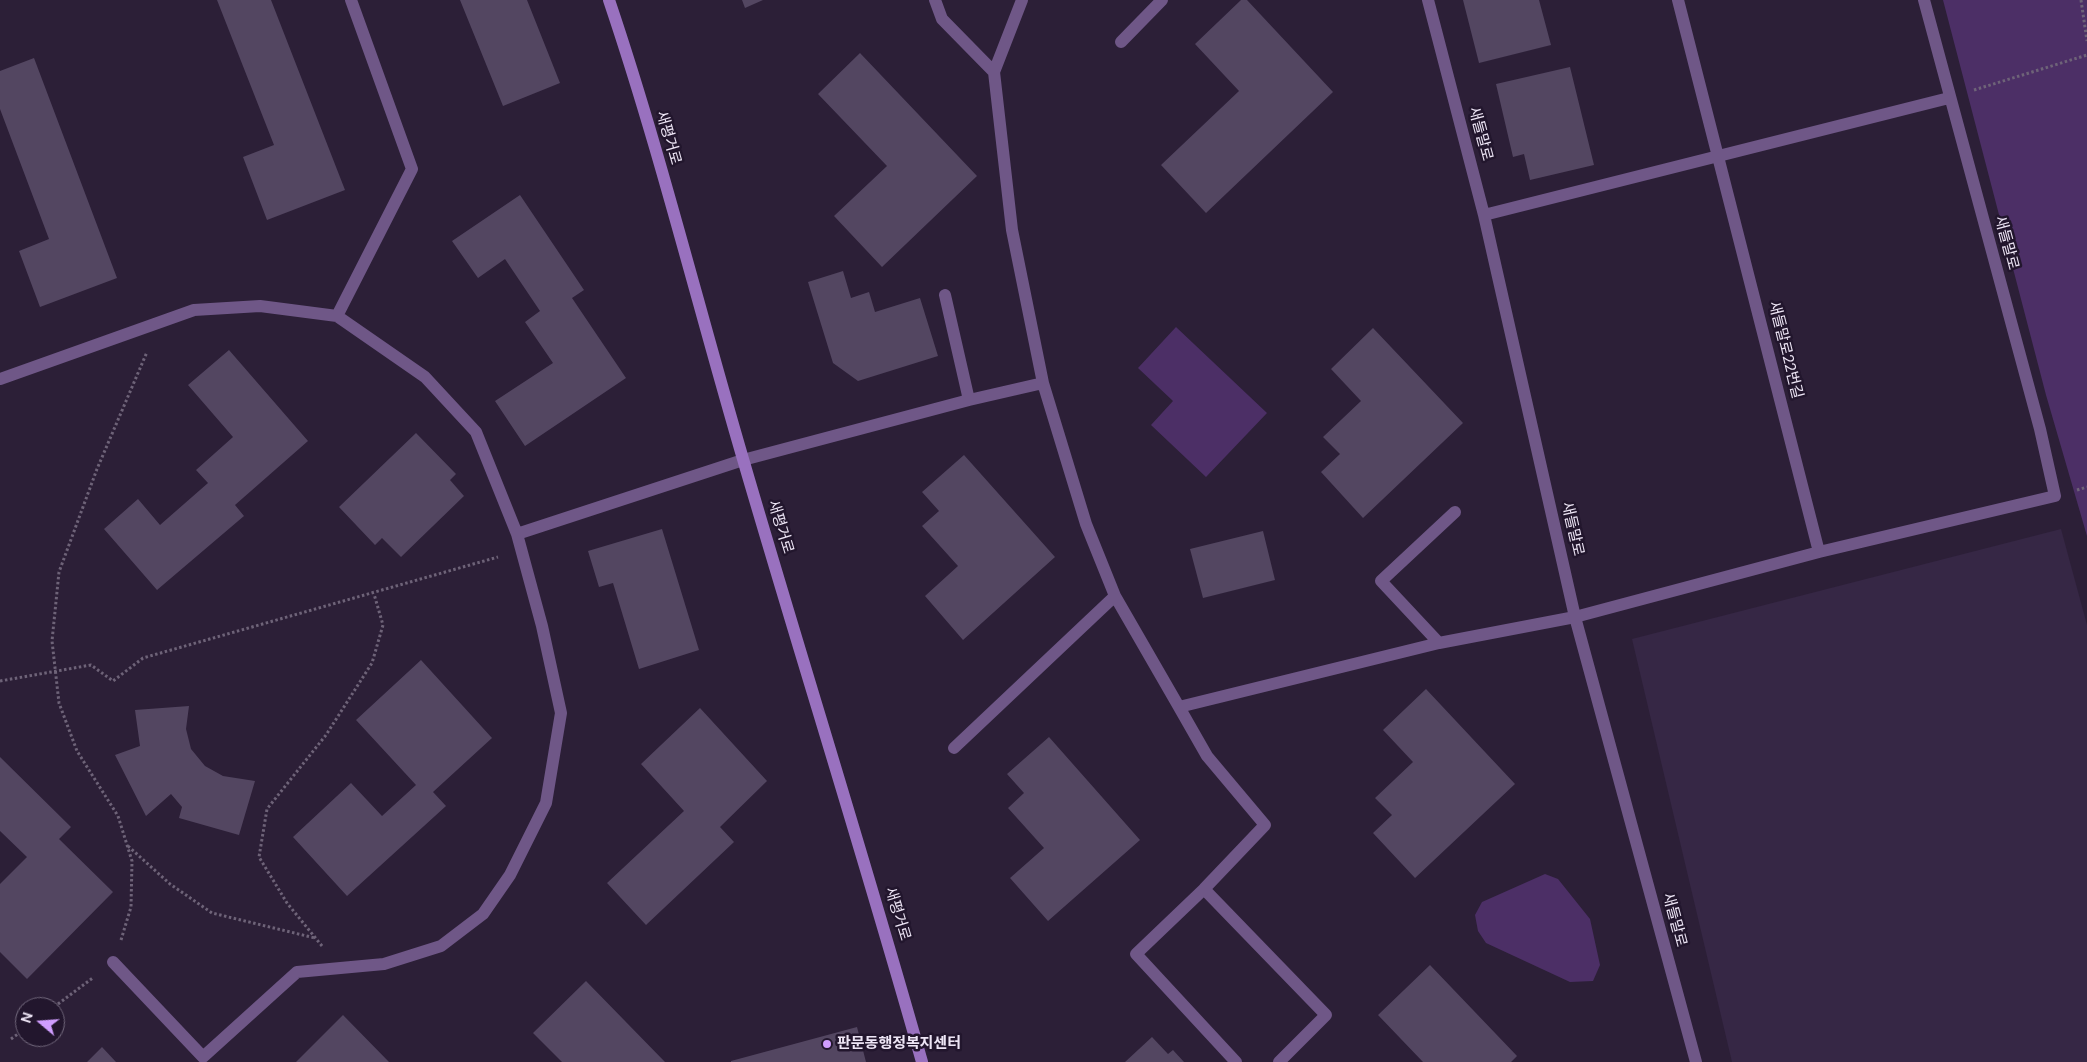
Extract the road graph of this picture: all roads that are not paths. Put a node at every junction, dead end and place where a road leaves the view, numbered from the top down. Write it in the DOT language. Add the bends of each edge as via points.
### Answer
graph roads {
  1 [pos="351,0"];
  2 [pos="609,0"];
  3 [pos="935,0"];
  4 [pos="1022,0"];
  5 [pos="1162,0"];
  6 [pos="1428,0"];
  7 [pos="1678,0"];
  8 [pos="1924,0"];
  9 [pos="1121,42"];
  10 [pos="994,72"];
  11 [pos="1949,98"];
  12 [pos="1719,156"];
  13 [pos="1484,215"];
  14 [pos="945,295"];
  15 [pos="337,316"];
  16 [pos="0,379"];
  17 [pos="1043,384"];
  18 [pos="969,400"];
  19 [pos="743,460"];
  20 [pos="1455,512"];
  21 [pos="517,534"];
  22 [pos="1819,552"];
  23 [pos="1115,596"];
  24 [pos="1575,617"];
  25 [pos="1439,644"];
  26 [pos="1179,707"];
  27 [pos="954,748"];
  28 [pos="1204,889"];
  29 [pos="113,962"];
  30 [pos="922,1062"];
  31 [pos="1236,1062"];
  32 [pos="1279,1062"];
  33 [pos="1696,1062"];
  1 -- 15 [label="street" via="412,169"];
  2 -- 19 [label="street, 새평거로" via="634,74"];
  3 -- 10 [label="street" via="942,19"];
  4 -- 10 [label="street"];
  5 -- 9 [label="street"];
  6 -- 13 [label="street, 새들말로"];
  7 -- 12 [label="street, 새들말로22번길"];
  8 -- 11 [label="street, 새들말로"];
  10 -- 17 [label="street" via="1012,230"];
  11 -- 12 [label="street"];
  11 -- 22 [label="street, 새들말로" via="2040,429 2055,496"];
  12 -- 13 [label="street"];
  12 -- 22 [label="street, 새들말로22번길"];
  13 -- 24 [label="street, 새들말로"];
  14 -- 18 [label="street"];
  15 -- 16 [label="street" via="260,306 194,310"];
  15 -- 21 [label="street" via="425,377 476,432"];
  17 -- 18 [label="street"];
  17 -- 23 [label="street" via="1086,524"];
  18 -- 19 [label="street"];
  19 -- 21 [label="street"];
  19 -- 30 [label="street, 새평거로"];
  20 -- 25 [label="street" via="1381,581"];
  21 -- 29 [label="street" via="561,713 546,803 510,875 483,914 442,946 384,964 297,972 203,1057"];
  22 -- 24 [label="street"];
  23 -- 26 [label="street"];
  23 -- 27 [label="street"];
  24 -- 25 [label="street"];
  24 -- 33 [label="street, 새들말로"];
  25 -- 26 [label="street"];
  26 -- 28 [label="street" via="1207,756 1265,825"];
  28 -- 31 [label="street" via="1136,954"];
  28 -- 32 [label="street" via="1326,1015"];
}
